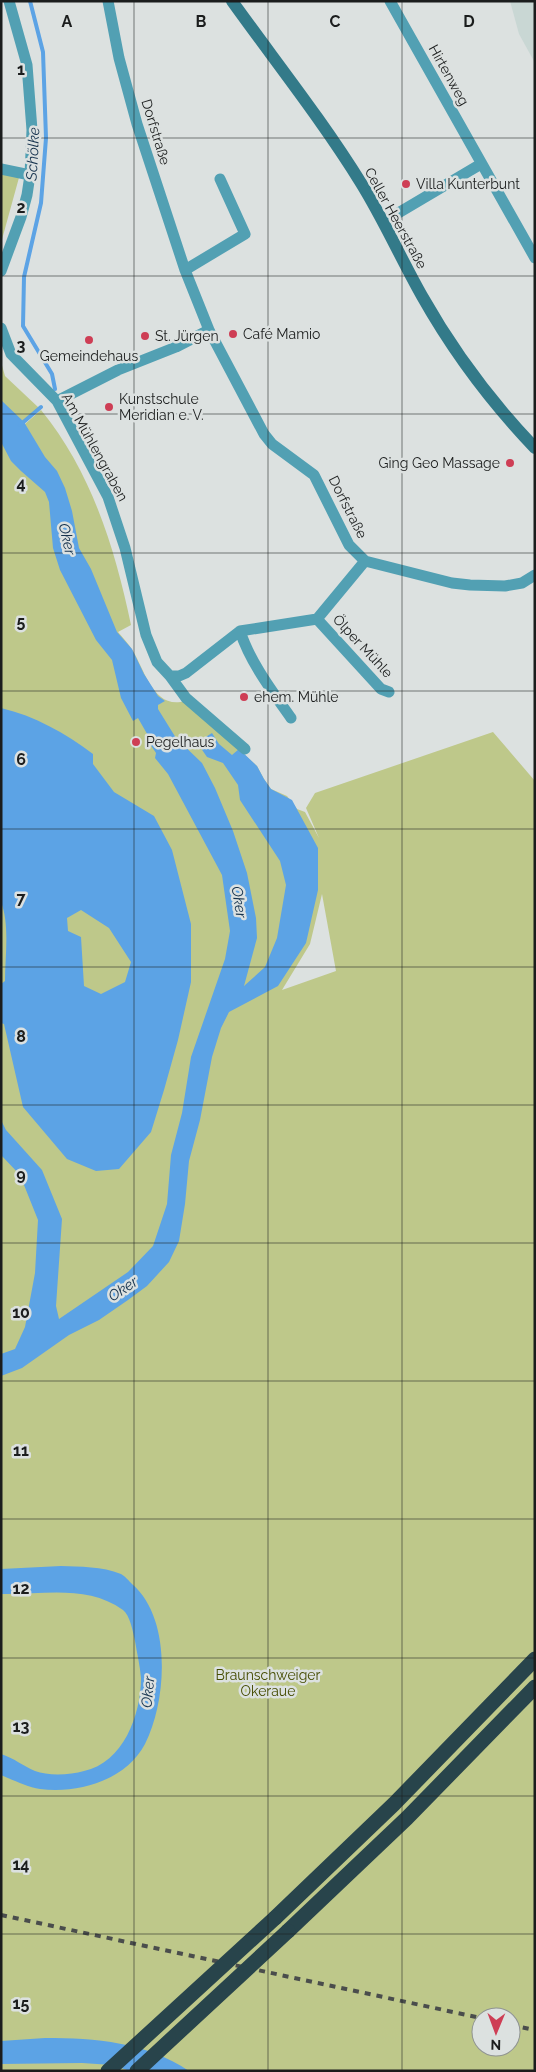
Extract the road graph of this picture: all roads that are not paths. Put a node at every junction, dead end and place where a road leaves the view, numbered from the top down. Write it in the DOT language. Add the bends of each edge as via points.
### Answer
graph roads {
  1 [pos="9,1"];
  2 [pos="108,1"];
  3 [pos="232,1"];
  4 [pos="390,1"];
  5 [pos="481,164"];
  6 [pos="1,169"];
  7 [pos="30,175"];
  8 [pos="220,179"];
  9 [pos="383,222"];
  10 [pos="535,258"];
  11 [pos="185,270"];
  12 [pos="1,272"];
  13 [pos="1,328"];
  14 [pos="209,330"];
  15 [pos="57,401"];
  16 [pos="535,448"];
  17 [pos="364,561"];
  18 [pos="535,576"];
  19 [pos="317,619"];
  20 [pos="240,631"];
  21 [pos="170,676"];
  22 [pos="389,692"];
  23 [pos="291,718"];
  24 [pos="245,749"];
  25 [pos="535,1659"];
  26 [pos="535,1686"];
  27 [pos="108,2071"];
  28 [pos="137,2071"];
  1 -- 7 [label="street" via="27,65 32,130"];
  2 -- 11 [label="street, Dorfstraße" via="118,58"];
  3 -- 9 [label="main road, Celler Heerstraße" via="345,158"];
  4 -- 5 [label="street, Hirtenweg"];
  5 -- 9 [label="street"];
  5 -- 10 [label="street, Hirtenweg"];
  6 -- 7 [label="street"];
  7 -- 12 [label="street" via="21,217"];
  8 -- 11 [label="street" via="245,234"];
  9 -- 16 [label="main road, Celler Heerstraße" via="423,298 464,363"];
  11 -- 14 [label="street, Dorfstraße"];
  13 -- 15 [label="street, Am Mühlengraben" via="11,354"];
  14 -- 15 [label="street"];
  14 -- 17 [label="street, Dorfstraße" via="264,434 272,444 314,475 349,545"];
  15 -- 21 [label="street, Am Mühlengraben" via="108,497 126,548 151,650"];
  17 -- 18 [label="street" via="470,585 506,586"];
  17 -- 19 [label="street"];
  19 -- 20 [label="street"];
  19 -- 22 [label="street, Ölper Mühle" via="381,689"];
  20 -- 21 [label="street" via="186,673"];
  20 -- 23 [label="street" via="266,683"];
  21 -- 24 [label="street, Am Mühlengraben" via="186,698"];
  25 -- 27 [label="highway, bridge" via="394,1804"];
  26 -- 28 [label="highway, bridge" via="407,1818"];
}
